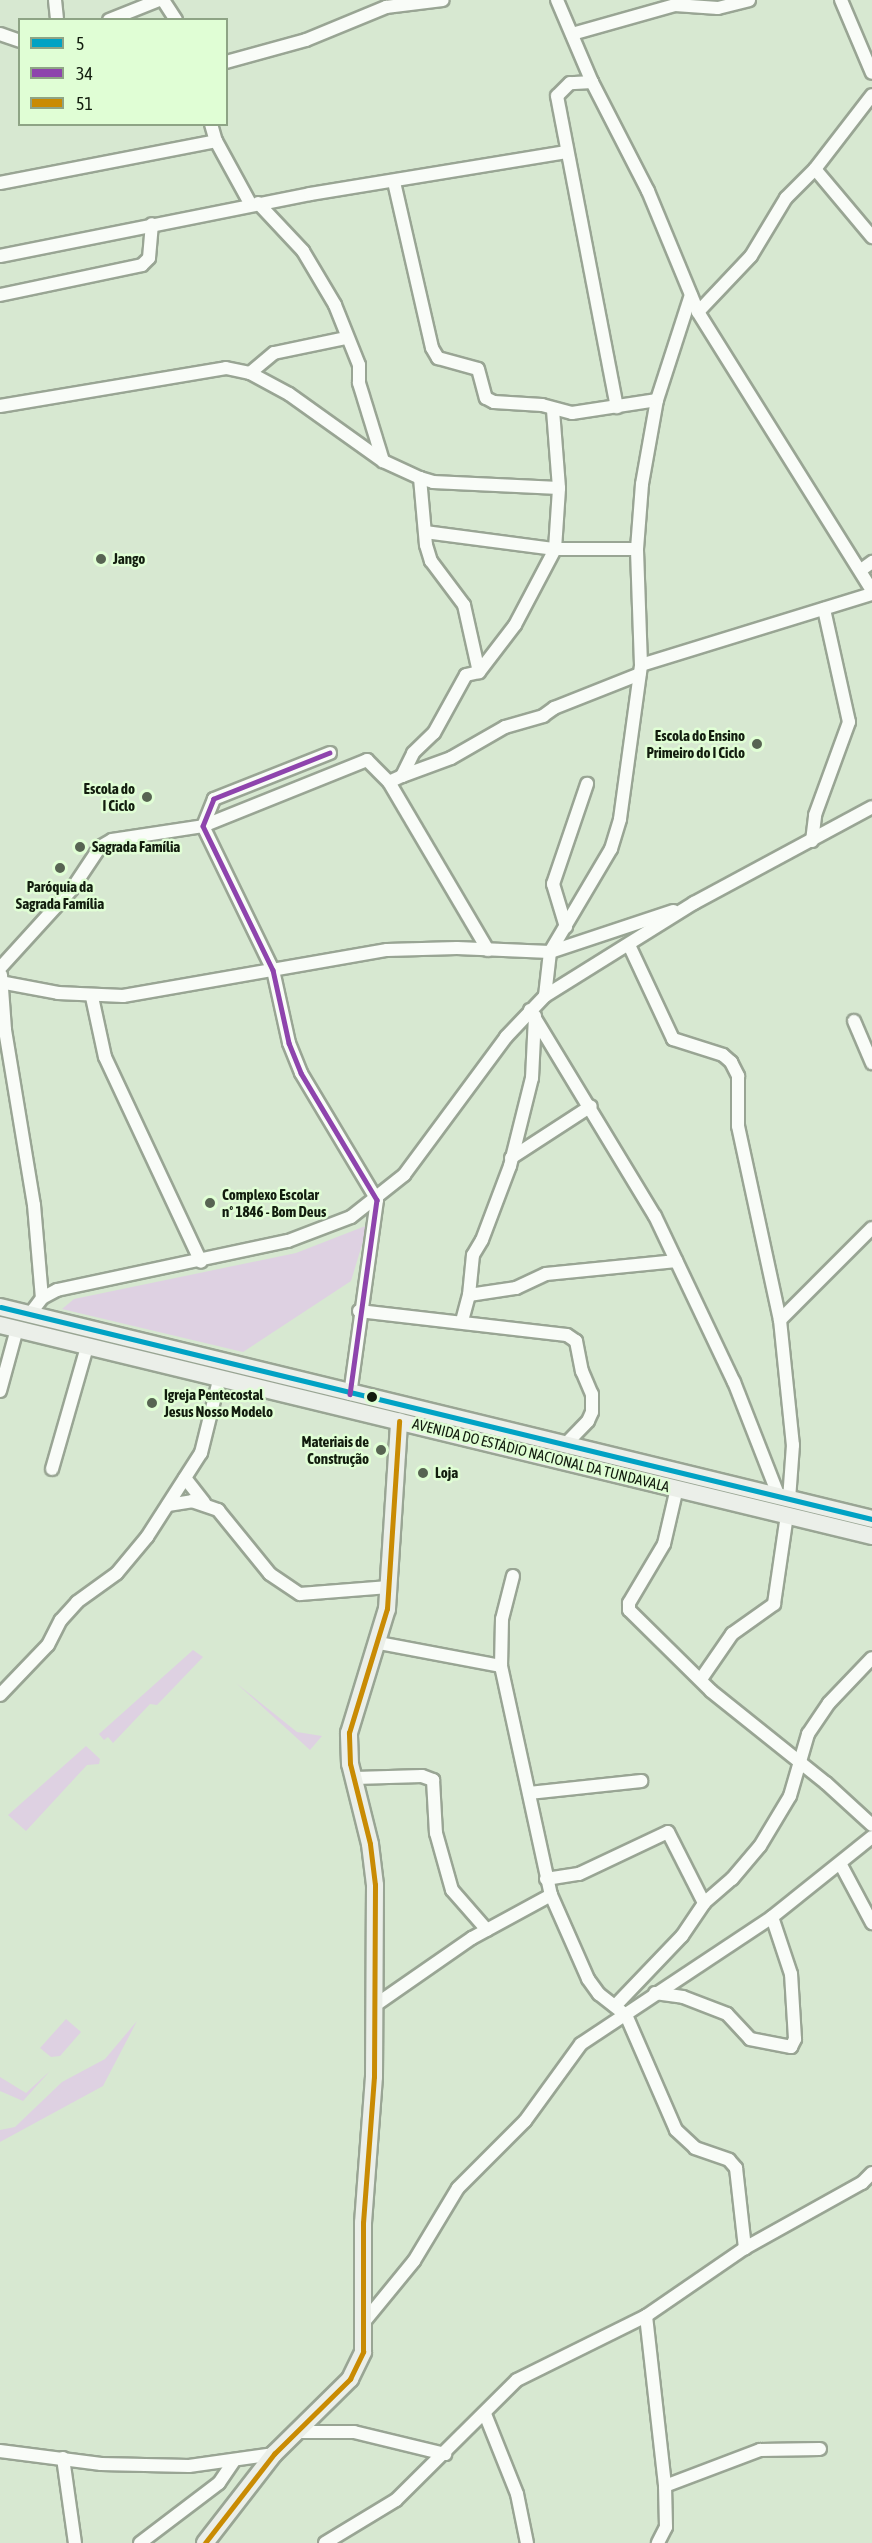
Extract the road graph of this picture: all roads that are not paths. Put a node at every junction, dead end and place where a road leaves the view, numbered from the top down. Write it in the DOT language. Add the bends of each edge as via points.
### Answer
graph roads {
  1 [pos="55,0"];
  2 [pos="161,0"];
  3 [pos="443,0"];
  4 [pos="557,0"];
  5 [pos="749,0"];
  6 [pos="842,0"];
  7 [pos="57,18"];
  8 [pos="114,18"];
  9 [pos="174,18"];
  10 [pos="572,33"];
  11 [pos="0,34"];
  12 [pos="18,40"];
  13 [pos="228,61"];
  14 [pos="872,73"];
  15 [pos="592,82"];
  16 [pos="872,95"];
  17 [pos="212,126"];
  18 [pos="216,141"];
  19 [pos="567,152"];
  20 [pos="815,169"];
  21 [pos="394,182"];
  22 [pos="0,183"];
  23 [pos="255,204"];
  24 [pos="152,224"];
  25 [pos="872,237"];
  26 [pos="0,256"];
  27 [pos="691,295"];
  28 [pos="0,296"];
  29 [pos="698,312"];
  30 [pos="346,338"];
  31 [pos="250,373"];
  32 [pos="657,400"];
  33 [pos="0,406"];
  34 [pos="617,407"];
  35 [pos="553,410"];
  36 [pos="383,461"];
  37 [pos="420,478"];
  38 [pos="559,488"];
  39 [pos="425,532"];
  40 [pos="555,549"];
  41 [pos="636,549"];
  42 [pos="872,562"];
  43 [pos="861,570"];
  44 [pos="872,590"];
  45 [pos="872,594"];
  46 [pos="824,609"];
  47 [pos="641,670"];
  48 [pos="479,672"];
  49 [pos="330,753"];
  50 [pos="402,776"];
  51 [pos="389,782"];
  52 [pos="587,784"];
  53 [pos="872,807"];
  54 [pos="203,826"];
  55 [pos="812,841"];
  56 [pos="694,903"];
  57 [pos="566,927"];
  58 [pos="629,945"];
  59 [pos="488,950"];
  60 [pos="549,952"];
  61 [pos="1,964"];
  62 [pos="273,970"];
  63 [pos="1,982"];
  64 [pos="545,996"];
  65 [pos="92,997"];
  66 [pos="532,1012"];
  67 [pos="855,1021"];
  68 [pos="3,1031"];
  69 [pos="872,1063"];
  70 [pos="591,1106"];
  71 [pos="511,1158"];
  72 [pos="376,1200"];
  73 [pos="872,1228"];
  74 [pos="676,1261"];
  75 [pos="201,1262"];
  76 [pos="469,1295"];
  77 [pos="42,1298"];
  78 [pos="0,1307"];
  79 [pos="359,1311"];
  80 [pos="30,1314"];
  81 [pos="780,1320"];
  82 [pos="462,1321"];
  83 [pos="0,1325"];
  84 [pos="17,1329"];
  85 [pos="87,1347"];
  86 [pos="219,1380"];
  87 [pos="0,1391"];
  88 [pos="350,1394"];
  89 [pos="399,1421"];
  90 [pos="565,1445"];
  91 [pos="52,1469"];
  92 [pos="185,1478"];
  93 [pos="677,1488"];
  94 [pos="204,1502"];
  95 [pos="168,1504"];
  96 [pos="785,1504"];
  97 [pos="872,1520"];
  98 [pos="872,1536"];
  99 [pos="513,1576"];
  100 [pos="389,1587"];
  101 [pos="380,1643"];
  102 [pos="872,1658"];
  103 [pos="501,1666"];
  104 [pos="701,1679"];
  105 [pos="1,1691"];
  106 [pos="799,1761"];
  107 [pos="355,1778"];
  108 [pos="641,1781"];
  109 [pos="529,1793"];
  110 [pos="872,1825"];
  111 [pos="872,1837"];
  112 [pos="841,1865"];
  113 [pos="546,1879"];
  114 [pos="550,1895"];
  115 [pos="704,1903"];
  116 [pos="772,1917"];
  117 [pos="872,1923"];
  118 [pos="487,1930"];
  119 [pos="633,1992"];
  120 [pos="658,1993"];
  121 [pos="374,2006"];
  122 [pos="615,2006"];
  123 [pos="626,2015"];
  124 [pos="872,2173"];
  125 [pos="745,2248"];
  126 [pos="646,2316"];
  127 [pos="364,2322"];
  128 [pos="485,2414"];
  129 [pos="299,2432"];
  130 [pos="820,2449"];
  131 [pos="0,2451"];
  132 [pos="274,2454"];
  133 [pos="445,2454"];
  134 [pos="63,2458"];
  135 [pos="233,2462"];
  136 [pos="665,2486"];
  137 [pos="75,2543"];
  138 [pos="140,2543"];
  139 [pos="206,2543"];
  140 [pos="325,2543"];
  141 [pos="526,2543"];
  142 [pos="658,2543"];
  1 -- 7 [label="street"];
  2 -- 8 [label="street"];
  2 -- 9 [label="street"];
  3 -- 13 [label="street" via="387,8 316,37"];
  4 -- 10 [label="street"];
  5 -- 10 [label="street" via="718,8 675,5"];
  6 -- 14 [label="street"];
  10 -- 15 [label="street"];
  11 -- 12 [label="street"];
  15 -- 19 [label="street" via="570,83 557,96"];
  15 -- 27 [label="street" via="648,191"];
  16 -- 20 [label="street"];
  17 -- 18 [label="street"];
  18 -- 22 [label="street"];
  18 -- 23 [label="street"];
  19 -- 21 [label="street" via="464,166"];
  19 -- 34 [label="street"];
  20 -- 25 [label="street"];
  20 -- 29 [label="street" via="786,198 751,256"];
  21 -- 23 [label="street"];
  21 -- 35 [label="street" via="429,337 438,358 478,369 486,398 494,402"];
  23 -- 24 [label="street"];
  23 -- 30 [label="street" via="314,266"];
  24 -- 26 [label="street"];
  24 -- 28 [label="street" via="149,258 142,266"];
  27 -- 29 [label="street"];
  27 -- 32 [label="street"];
  29 -- 43 [label="street"];
  30 -- 31 [label="street" via="274,353"];
  30 -- 36 [label="street" via="359,365 359,383"];
  31 -- 33 [label="street" via="226,368"];
  31 -- 36 [label="street" via="289,394"];
  32 -- 34 [label="street"];
  32 -- 41 [label="street" via="646,453"];
  34 -- 35 [label="street" via="572,413"];
  35 -- 38 [label="street"];
  36 -- 37 [label="street"];
  37 -- 38 [label="street" via="433,482"];
  37 -- 39 [label="street"];
  38 -- 40 [label="street"];
  39 -- 40 [label="street"];
  39 -- 48 [label="street" via="431,561 464,604"];
  40 -- 41 [label="street"];
  40 -- 48 [label="street" via="515,625"];
  41 -- 47 [label="street"];
  42 -- 43 [label="street"];
  43 -- 44 [label="street"];
  45 -- 46 [label="street"];
  46 -- 47 [label="street"];
  46 -- 55 [label="street" via="849,722 815,815"];
  47 -- 50 [label="street" via="543,716 505,727 451,758"];
  47 -- 57 [label="street" via="620,819 611,849"];
  48 -- 50 [label="street" via="466,675 434,733 413,753"];
  49 -- 54 [label="street" via="214,799"];
  50 -- 51 [label="street"];
  51 -- 54 [label="street" via="367,760"];
  51 -- 59 [label="street"];
  52 -- 57 [label="street" via="553,884"];
  53 -- 55 [label="street"];
  54 -- 61 [label="street" via="112,840 100,847 72,889"];
  54 -- 62 [label="street"];
  55 -- 56 [label="street"];
  56 -- 58 [label="street"];
  56 -- 60 [label="street"];
  57 -- 60 [label="street"];
  58 -- 64 [label="street"];
  58 -- 81 [label="street" via="673,1039 723,1055 738,1076 738,1126"];
  59 -- 60 [label="street"];
  59 -- 62 [label="street" via="387,950"];
  60 -- 64 [label="street"];
  61 -- 63 [label="street"];
  62 -- 65 [label="street" via="123,996"];
  62 -- 72 [label="street" via="289,1043 301,1073"];
  63 -- 65 [label="street"];
  63 -- 68 [label="street"];
  64 -- 66 [label="street"];
  65 -- 75 [label="street" via="105,1057"];
  66 -- 70 [label="street"];
  66 -- 71 [label="street" via="532,1078"];
  66 -- 72 [label="street" via="404,1175"];
  67 -- 69 [label="street"];
  68 -- 77 [label="street" via="34,1205"];
  70 -- 71 [label="street"];
  70 -- 74 [label="street" via="618,1159 656,1216"];
  71 -- 76 [label="street" via="473,1255"];
  72 -- 75 [label="street" via="319,1232"];
  72 -- 79 [label="street"];
  73 -- 81 [label="street"];
  74 -- 76 [label="street" via="546,1274 516,1288"];
  74 -- 96 [label="street" via="734,1382"];
  75 -- 77 [label="street" via="57,1290"];
  76 -- 82 [label="street"];
  77 -- 80 [label="street"];
  78 -- 80 [label="street, AVENIDA DO ESTÁDIO NACIONAL DA TUNDAVALA"];
  79 -- 82 [label="street"];
  79 -- 88 [label="street"];
  80 -- 88 [label="street, AVENIDA DO ESTÁDIO NACIONAL DA TUNDAVALA"];
  81 -- 96 [label="street" via="794,1445"];
  82 -- 90 [label="street" via="539,1328 576,1341 592,1394 592,1412"];
  83 -- 84 [label="street, AVENIDA DO ESTÁDIO NACIONAL DA TUNDAVALA"];
  84 -- 85 [label="street, AVENIDA DO ESTÁDIO NACIONAL DA TUNDAVALA"];
  84 -- 87 [label="street"];
  85 -- 86 [label="street, AVENIDA DO ESTÁDIO NACIONAL DA TUNDAVALA"];
  85 -- 91 [label="street"];
  86 -- 89 [label="street, AVENIDA DO ESTÁDIO NACIONAL DA TUNDAVALA"];
  86 -- 92 [label="street" via="206,1439"];
  88 -- 90 [label="street, AVENIDA DO ESTÁDIO NACIONAL DA TUNDAVALA"];
  89 -- 93 [label="street, AVENIDA DO ESTÁDIO NACIONAL DA TUNDAVALA"];
  89 -- 100 [label="street"];
  90 -- 96 [label="street, AVENIDA DO ESTÁDIO NACIONAL DA TUNDAVALA"];
  92 -- 94 [label="street"];
  92 -- 95 [label="street"];
  93 -- 96 [label="street, AVENIDA DO ESTÁDIO NACIONAL DA TUNDAVALA"];
  93 -- 104 [label="street" via="664,1544 628,1607 659,1643"];
  94 -- 95 [label="street" via="185,1500"];
  94 -- 100 [label="street" via="218,1510 270,1574 300,1594"];
  95 -- 105 [label="street" via="117,1573 77,1602 61,1620 48,1645"];
  96 -- 97 [label="street, AVENIDA DO ESTÁDIO NACIONAL DA TUNDAVALA"];
  96 -- 98 [label="street, AVENIDA DO ESTÁDIO NACIONAL DA TUNDAVALA"];
  96 -- 104 [label="street" via="774,1604 732,1634"];
  99 -- 103 [label="street" via="502,1619"];
  100 -- 101 [label="street"];
  101 -- 103 [label="street"];
  101 -- 107 [label="street" via="349,1733"];
  102 -- 106 [label="street" via="829,1703 808,1734"];
  103 -- 109 [label="street"];
  104 -- 106 [label="street"];
  106 -- 110 [label="street"];
  106 -- 115 [label="street" via="790,1796 760,1846 732,1879"];
  107 -- 118 [label="street" via="422,1776 433,1780 435,1822 452,1890"];
  107 -- 121 [label="street" via="375,1885"];
  108 -- 109 [label="street"];
  109 -- 113 [label="street"];
  111 -- 112 [label="street"];
  112 -- 116 [label="street"];
  112 -- 117 [label="street"];
  113 -- 114 [label="street"];
  113 -- 115 [label="street" via="579,1874 668,1832"];
  114 -- 118 [label="street"];
  114 -- 122 [label="street" via="588,1979"];
  115 -- 119 [label="street" via="682,1936"];
  116 -- 120 [label="street"];
  116 -- 120 [label="street" via="791,1974 795,2039 790,2047 750,2039 727,2014 683,1997"];
  118 -- 121 [label="street"];
  119 -- 120 [label="street"];
  119 -- 122 [label="street"];
  120 -- 123 [label="street"];
  121 -- 127 [label="street" via="374,2077 363,2223"];
  122 -- 123 [label="street"];
  123 -- 125 [label="street" via="676,2130 695,2148 729,2160 736,2168"];
  123 -- 127 [label="street" via="581,2044 561,2067 525,2121 458,2188 414,2261"];
  124 -- 125 [label="street" via="862,2183"];
  125 -- 126 [label="street"];
  126 -- 128 [label="street" via="517,2380 499,2394"];
  126 -- 136 [label="street"];
  127 -- 129 [label="street" via="358,2368"];
  128 -- 133 [label="street"];
  128 -- 141 [label="street" via="517,2494"];
  129 -- 132 [label="street"];
  129 -- 133 [label="street" via="354,2432"];
  130 -- 136 [label="street" via="760,2450"];
  131 -- 134 [label="street"];
  132 -- 135 [label="street"];
  132 -- 139 [label="street"];
  133 -- 140 [label="street" via="396,2500"];
  134 -- 135 [label="street" via="101,2464"];
  134 -- 137 [label="street"];
  135 -- 138 [label="street" via="219,2483"];
  136 -- 142 [label="street" via="666,2527"];
}
